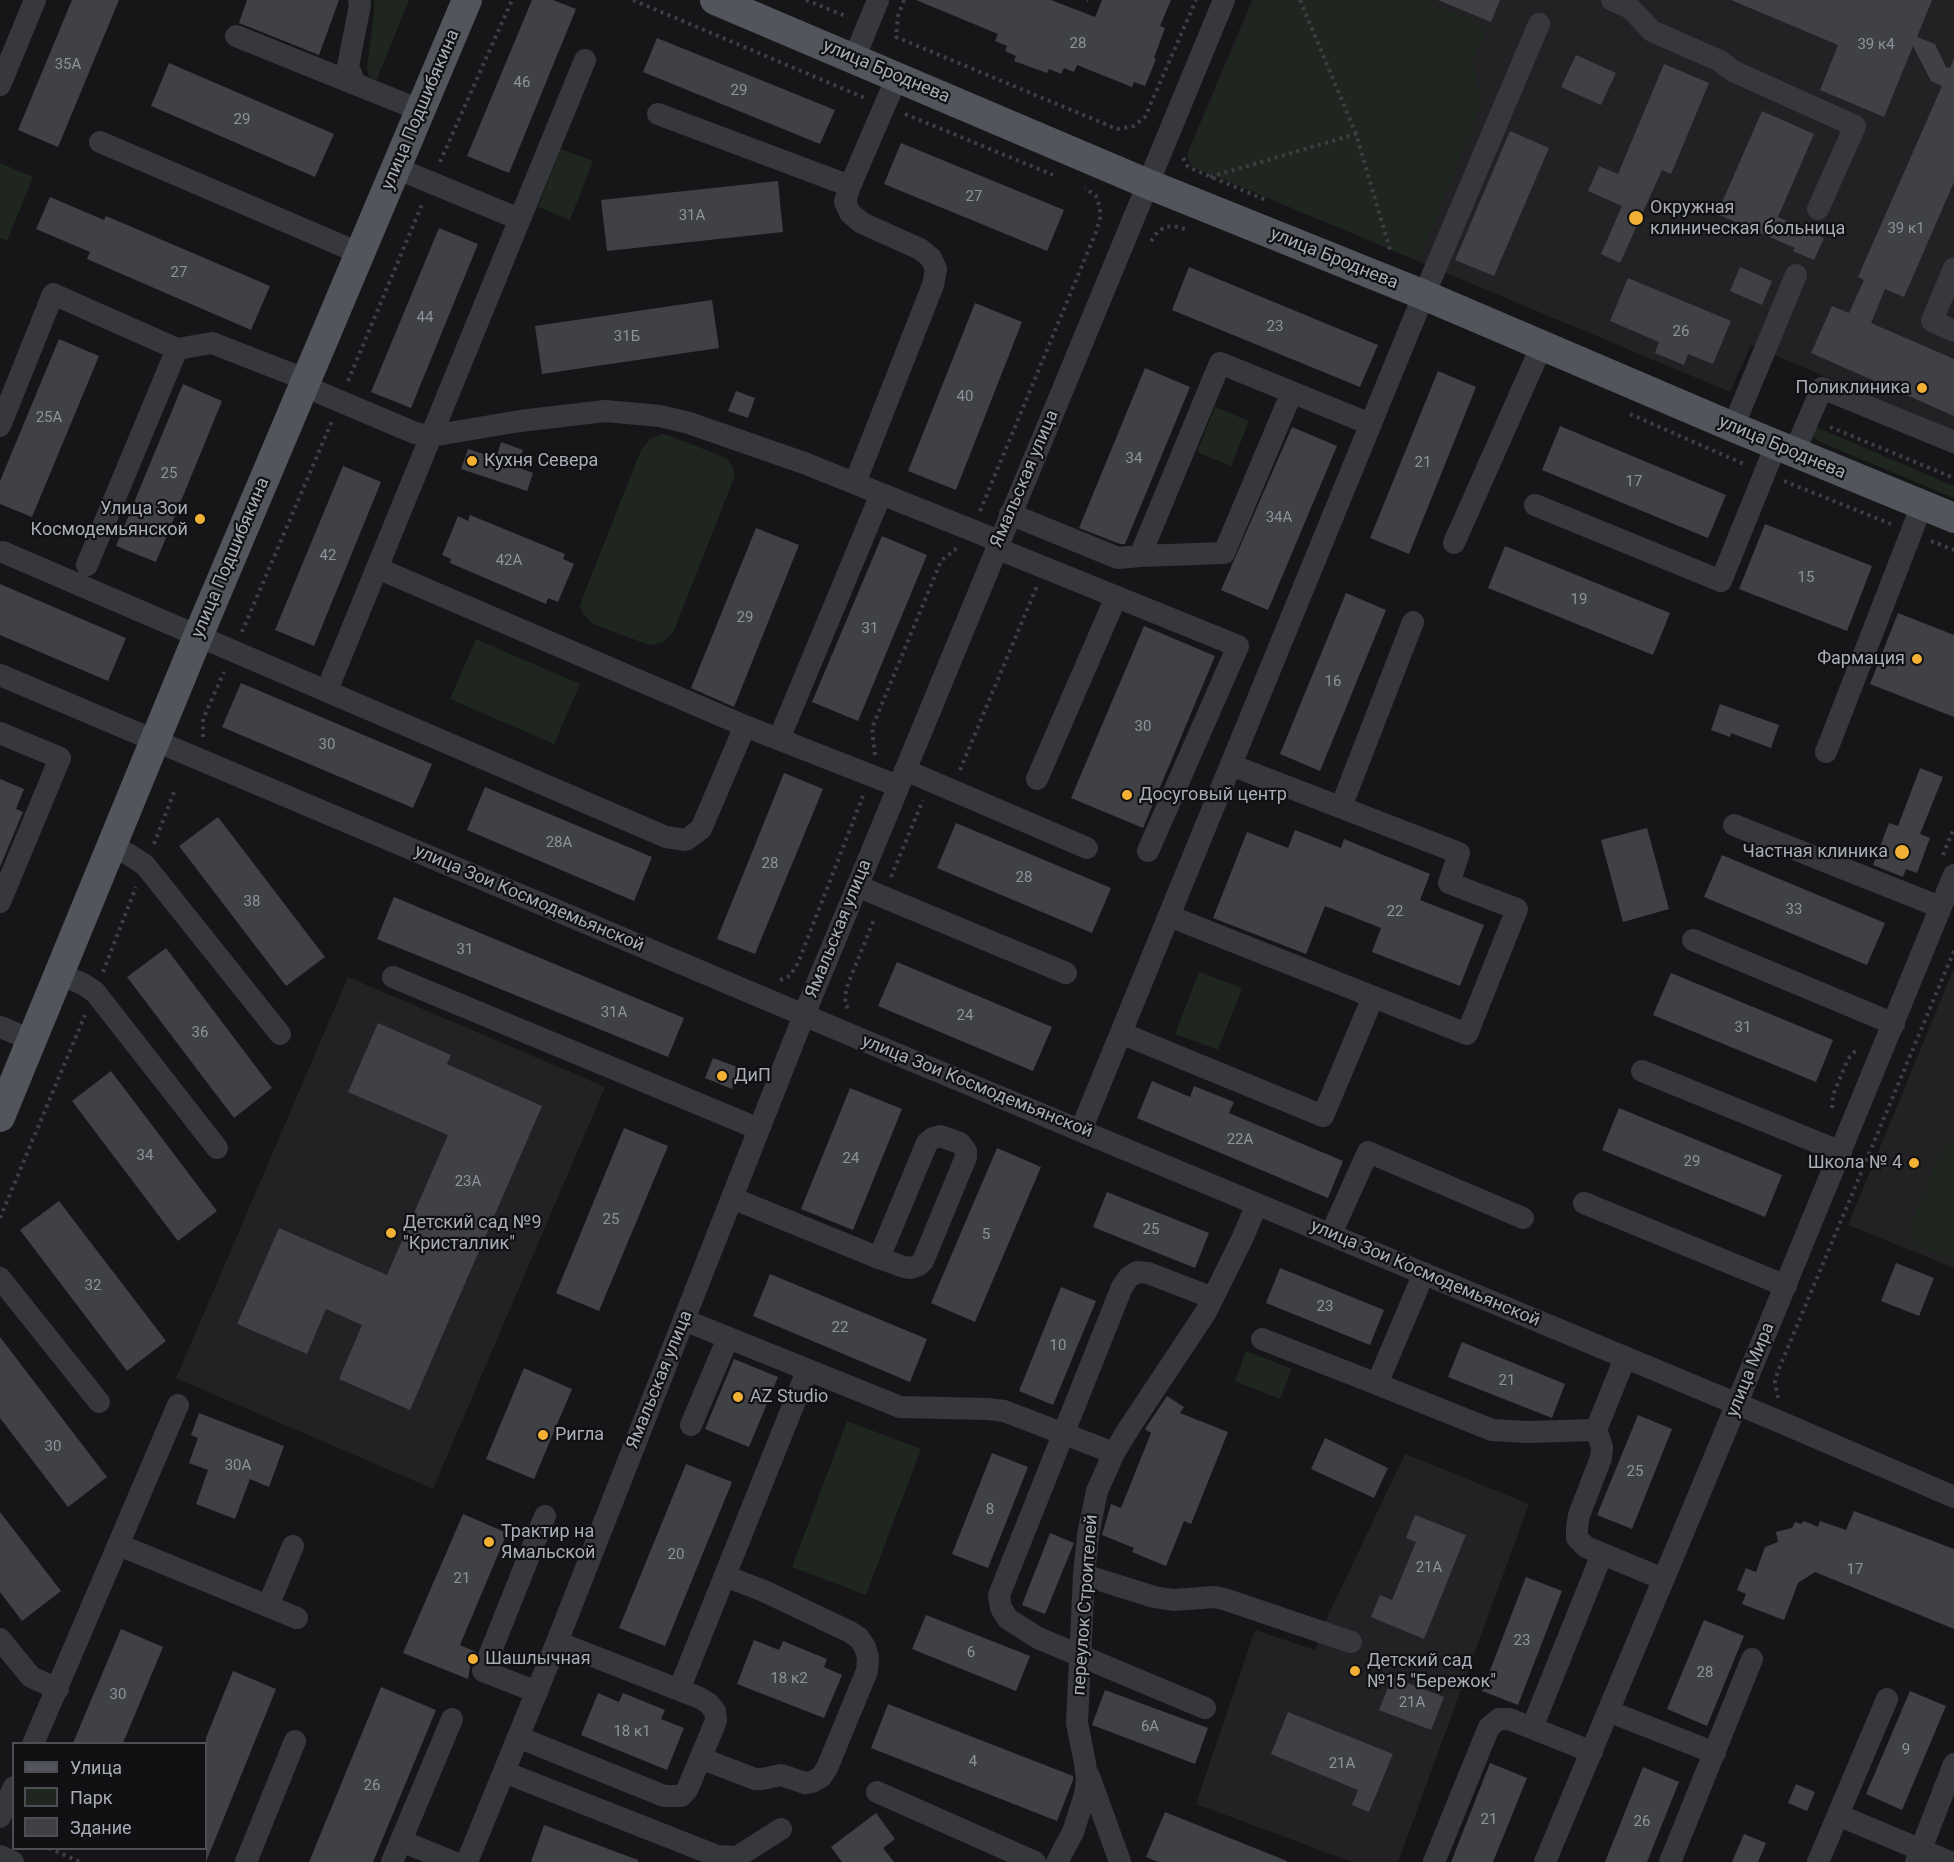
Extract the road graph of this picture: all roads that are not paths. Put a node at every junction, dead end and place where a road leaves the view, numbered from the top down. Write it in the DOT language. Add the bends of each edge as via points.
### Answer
graph roads {
  1 [pos="35,0"];
  2 [pos="359,0"];
  3 [pos="467,0"];
  4 [pos="715,0"];
  5 [pos="878,0"];
  6 [pos="1224,0"];
  7 [pos="1612,0"];
  8 [pos="1539,24"];
  9 [pos="236,36"];
  10 [pos="854,59"];
  11 [pos="585,60"];
  12 [pos="897,77"];
  13 [pos="355,84"];
  14 [pos="0,85"];
  15 [pos="420,110"];
  16 [pos="658,114"];
  17 [pos="100,142"];
  18 [pos="396,168"];
  19 [pos="1148,184"];
  20 [pos="850,186"];
  21 [pos="1818,209"];
  22 [pos="519,219"];
  23 [pos="359,254"];
  24 [pos="1954,268"];
  25 [pos="1796,275"];
  26 [pos="1429,283"];
  27 [pos="1954,331"];
  28 [pos="1542,345"];
  29 [pos="177,349"];
  30 [pos="306,383"];
  31 [pos="1292,392"];
  32 [pos="1370,424"];
  33 [pos="0,426"];
  34 [pos="1733,427"];
  35 [pos="431,436"];
  36 [pos="1954,442"];
  37 [pos="1785,449"];
  38 [pos="855,483"];
  39 [pos="881,494"];
  40 [pos="1535,505"];
  41 [pos="1922,505"];
  42 [pos="1010,514"];
  43 [pos="1954,518"];
  44 [pos="1455,543"];
  45 [pos="997,544"];
  46 [pos="3,552"];
  47 [pos="1140,556"];
  48 [pos="87,565"];
  49 [pos="377,568"];
  50 [pos="1116,597"];
  51 [pos="1413,622"];
  52 [pos="198,636"];
  53 [pos="0,675"];
  54 [pos="327,690"];
  55 [pos="746,726"];
  56 [pos="0,733"];
  57 [pos="779,739"];
  58 [pos="154,741"];
  59 [pos="1826,752"];
  60 [pos="1231,765"];
  61 [pos="901,778"];
  62 [pos="1037,779"];
  63 [pos="1341,807"];
  64 [pos="1734,825"];
  65 [pos="110,847"];
  66 [pos="1087,848"];
  67 [pos="1148,851"];
  68 [pos="1948,867"];
  69 [pos="857,886"];
  70 [pos="0,902"];
  71 [pos="1940,907"];
  72 [pos="1169,916"];
  73 [pos="1693,940"];
  74 [pos="1066,973"];
  75 [pos="59,974"];
  76 [pos="393,977"];
  77 [pos="1373,997"];
  78 [pos="804,1015"];
  79 [pos="1886,1021"];
  80 [pos="0,1027"];
  81 [pos="1121,1033"];
  82 [pos="280,1034"];
  83 [pos="32,1040"];
  84 [pos="1642,1071"];
  85 [pos="0,1117"];
  86 [pos="759,1129"];
  87 [pos="1081,1130"];
  88 [pos="218,1148"];
  89 [pos="1833,1149"];
  90 [pos="732,1198"];
  91 [pos="1584,1203"];
  92 [pos="1257,1204"];
  93 [pos="1523,1218"];
  94 [pos="1331,1234"];
  95 [pos="879,1258"];
  96 [pos="1424,1274"];
  97 [pos="0,1278"];
  98 [pos="1786,1286"];
  99 [pos="1213,1298"];
  100 [pos="684,1320"];
  101 [pos="728,1338"];
  102 [pos="1262,1339"];
  103 [pos="1625,1358"];
  104 [pos="807,1371"];
  105 [pos="1377,1384"];
  106 [pos="99,1402"];
  107 [pos="1737,1404"];
  108 [pos="178,1405"];
  109 [pos="691,1425"];
  110 [pos="1596,1430"];
  111 [pos="1065,1433"];
  112 [pos="1114,1453"];
  113 [pos="1954,1497"];
  114 [pos="545,1516"];
  115 [pos="119,1545"];
  116 [pos="293,1546"];
  117 [pos="1602,1554"];
  118 [pos="1084,1575"];
  119 [pos="725,1576"];
  120 [pos="1663,1579"];
  121 [pos="268,1606"];
  122 [pos="297,1618"];
  123 [pos="0,1639"];
  124 [pos="557,1642"];
  125 [pos="1351,1642"];
  126 [pos="1081,1658"];
  127 [pos="1752,1659"];
  128 [pos="58,1689"];
  129 [pos="679,1690"];
  130 [pos="537,1692"];
  131 [pos="1887,1700"];
  132 [pos="1205,1708"];
  133 [pos="1608,1711"];
  134 [pos="452,1719"];
  135 [pos="1532,1728"];
  136 [pos="518,1737"];
  137 [pos="33,1742"];
  138 [pos="296,1742"];
  139 [pos="1592,1752"];
  140 [pos="1715,1754"];
  141 [pos="700,1758"];
  142 [pos="1085,1763"];
  143 [pos="1954,1764"];
  144 [pos="504,1772"];
  145 [pos="12,1791"];
  146 [pos="877,1792"];
  147 [pos="1839,1815"];
  148 [pos="0,1817"];
  149 [pos="781,1829"];
  150 [pos="401,1841"];
  151 [pos="0,1856"];
  152 [pos="1918,1856"];
  153 [pos="13,1862"];
  154 [pos="246,1862"];
  155 [pos="392,1862"];
  156 [pos="453,1862"];
  157 [pos="467,1862"];
  158 [pos="1035,1862"];
  159 [pos="1057,1862"];
  160 [pos="1120,1862"];
  161 [pos="1434,1862"];
  162 [pos="1545,1862"];
  163 [pos="1670,1862"];
  164 [pos="1818,1862"];
  165 [pos="1950,1862"];
  1 -- 14 [label="street"];
  2 -- 13 [label="street" via="348,66"];
  3 -- 15 [label="main road, улица Подшибякина"];
  4 -- 10 [label="main road, улица Броднева"];
  5 -- 10 [label="street"];
  6 -- 19 [label="street, Ямальская улица"];
  7 -- 21 [label="street" via="1630,8 1652,31 1855,126"];
  8 -- 26 [label="street"];
  9 -- 13 [label="street"];
  10 -- 12 [label="main road, улица Броднева"];
  11 -- 22 [label="street"];
  12 -- 19 [label="main road, улица Броднева"];
  12 -- 20 [label="street"];
  13 -- 15 [label="street"];
  15 -- 18 [label="main road, улица Подшибякина"];
  16 -- 20 [label="street"];
  17 -- 23 [label="street"];
  18 -- 22 [label="street"];
  18 -- 23 [label="main road, улица Подшибякина"];
  19 -- 26 [label="main road, улица Броднева"];
  19 -- 42 [label="street, Ямальская улица"];
  20 -- 38 [label="street" via="845,202 850,213 862,223 920,249 936,269"];
  22 -- 35 [label="street"];
  23 -- 30 [label="main road, улица Подшибякина"];
  24 -- 27 [label="street" via="1932,321"];
  25 -- 34 [label="street"];
  26 -- 28 [label="main road, улица Броднева"];
  26 -- 32 [label="street"];
  28 -- 34 [label="main road, улица Броднева"];
  28 -- 44 [label="street"];
  29 -- 30 [label="street" via="213,343"];
  29 -- 33 [label="street" via="53,294"];
  29 -- 48 [label="street"];
  30 -- 35 [label="street" via="340,402"];
  30 -- 52 [label="main road, улица Подшибякина"];
  31 -- 32 [label="street"];
  31 -- 47 [label="street" via="1224,553"];
  31 -- 47 [label="street" via="1220,363"];
  32 -- 60 [label="street"];
  34 -- 37 [label="main road, улица Броднева"];
  35 -- 38 [label="street" via="520,421 605,411 634,412 689,423"];
  35 -- 49 [label="street"];
  36 -- 37 [label="street" via="1822,388 1810,418"];
  37 -- 40 [label="street" via="1721,581"];
  37 -- 41 [label="main road, улица Броднева"];
  38 -- 39 [label="street"];
  39 -- 45 [label="street"];
  39 -- 57 [label="street"];
  41 -- 43 [label="main road, улица Броднева"];
  41 -- 59 [label="street"];
  42 -- 45 [label="street, Ямальская улица"];
  42 -- 47 [label="street" via="1118,558"];
  45 -- 50 [label="street" via="1040,567"];
  45 -- 61 [label="street, Ямальская улица"];
  46 -- 52 [label="street"];
  49 -- 54 [label="street"];
  49 -- 55 [label="street"];
  50 -- 62 [label="street"];
  50 -- 67 [label="street" via="1238,646"];
  51 -- 63 [label="street"];
  52 -- 54 [label="street"];
  52 -- 58 [label="main road, улица Подшибякина"];
  53 -- 58 [label="street, улица Зои Космодемьянской"];
  54 -- 55 [label="street" via="666,837 686,840 701,829"];
  55 -- 57 [label="street"];
  56 -- 70 [label="street" via="60,758"];
  57 -- 61 [label="street" via="872,776"];
  58 -- 65 [label="main road, улица Подшибякина"];
  58 -- 78 [label="street, улица Зои Космодемьянской"];
  60 -- 63 [label="street"];
  60 -- 72 [label="street"];
  61 -- 66 [label="street" via="951,790"];
  61 -- 69 [label="street, Ямальская улица"];
  63 -- 77 [label="street" via="1459,853 1449,883 1516,909 1467,1034"];
  64 -- 71 [label="street"];
  65 -- 75 [label="main road, улица Подшибякина"];
  65 -- 82 [label="street" via="146,865"];
  68 -- 71 [label="street, улица Мира"];
  69 -- 74 [label="street"];
  69 -- 78 [label="street, Ямальская улица"];
  71 -- 79 [label="street, улица Мира"];
  72 -- 77 [label="street"];
  72 -- 81 [label="street"];
  73 -- 79 [label="street"];
  75 -- 83 [label="main road, улица Подшибякина"];
  75 -- 88 [label="street" via="95,992"];
  76 -- 86 [label="street"];
  77 -- 81 [label="street" via="1323,1116"];
  78 -- 86 [label="street, Ямальская улица"];
  78 -- 87 [label="street, улица Зои Космодемьянской"];
  79 -- 89 [label="street, улица Мира"];
  80 -- 83 [label="street"];
  81 -- 87 [label="street"];
  83 -- 85 [label="main road, улица Подшибякина"];
  84 -- 89 [label="street"];
  86 -- 90 [label="street, Ямальская улица"];
  87 -- 92 [label="street, улица Зои Космодемьянской"];
  89 -- 98 [label="street, улица Мира"];
  90 -- 95 [label="street"];
  90 -- 100 [label="street, Ямальская улица"];
  91 -- 98 [label="street"];
  92 -- 94 [label="street, улица Зои Космодемьянской"];
  92 -- 99 [label="street, переулок Строителей"];
  93 -- 94 [label="street" via="1368,1152"];
  94 -- 96 [label="street, улица Зои Космодемьянской"];
  95 -- 95 [label="street" via="904,1268 923,1261 966,1157 960,1143 940,1136 927,1143"];
  96 -- 103 [label="street, улица Зои Космодемьянской"];
  96 -- 105 [label="street"];
  97 -- 106 [label="street"];
  98 -- 107 [label="street, улица Мира"];
  99 -- 111 [label="street" via="1148,1273 1137,1272 1129,1278 1122,1287"];
  99 -- 112 [label="street, переулок Строителей"];
  100 -- 101 [label="street"];
  100 -- 124 [label="street, Ямальская улица"];
  101 -- 104 [label="street"];
  101 -- 109 [label="street"];
  102 -- 105 [label="street"];
  103 -- 107 [label="street, улица Зои Космодемьянской"];
  103 -- 110 [label="street"];
  104 -- 111 [label="street" via="900,1407 988,1408"];
  104 -- 119 [label="street"];
  105 -- 110 [label="street" via="1492,1430"];
  107 -- 113 [label="street, улица Зои Космодемьянской"];
  107 -- 120 [label="street, улица Мира"];
  108 -- 115 [label="street"];
  110 -- 117 [label="street" via="1601,1458 1576,1527 1577,1538"];
  111 -- 112 [label="street"];
  111 -- 126 [label="street" via="999,1595 1008,1619"];
  112 -- 118 [label="street, переулок Строителей" via="1097,1491"];
  114 -- 130 [label="street" via="483,1671"];
  115 -- 121 [label="street"];
  115 -- 128 [label="street"];
  116 -- 121 [label="street"];
  117 -- 120 [label="street"];
  117 -- 135 [label="street"];
  118 -- 125 [label="street" via="1154,1597 1227,1600"];
  118 -- 126 [label="street, переулок Строителей"];
  119 -- 129 [label="street"];
  119 -- 141 [label="street" via="859,1638 868,1658 867,1671 821,1778 804,1783 781,1774 755,1779"];
  120 -- 133 [label="street, улица Мира"];
  121 -- 122 [label="street"];
  123 -- 128 [label="street" via="31,1677"];
  124 -- 129 [label="street"];
  124 -- 130 [label="street, Ямальская улица"];
  126 -- 132 [label="street"];
  126 -- 142 [label="street, переулок Строителей" via="1077,1723"];
  127 -- 140 [label="street"];
  128 -- 137 [label="street"];
  129 -- 141 [label="street" via="700,1698 715,1712 716,1721"];
  130 -- 136 [label="street, Ямальская улица"];
  131 -- 147 [label="street"];
  133 -- 139 [label="street, улица Мира"];
  133 -- 140 [label="street"];
  134 -- 150 [label="street"];
  135 -- 139 [label="street"];
  135 -- 161 [label="street" via="1509,1719 1499,1719 1489,1727"];
  136 -- 141 [label="street" via="664,1796 681,1796 687,1790"];
  136 -- 144 [label="street, Ямальская улица"];
  138 -- 154 [label="street"];
  139 -- 162 [label="street, улица Мира"];
  140 -- 163 [label="street"];
  142 -- 159 [label="street, переулок Строителей" via="1087,1780 1081,1810"];
  142 -- 160 [label="street"];
  143 -- 152 [label="street"];
  144 -- 149 [label="street" via="717,1856 736,1857"];
  144 -- 157 [label="street, Ямальская улица"];
  145 -- 148 [label="street"];
  146 -- 158 [label="street"];
  147 -- 152 [label="street"];
  147 -- 164 [label="street"];
  150 -- 155 [label="street"];
  150 -- 156 [label="street"];
  151 -- 153 [label="street"];
  152 -- 165 [label="street"];
}
